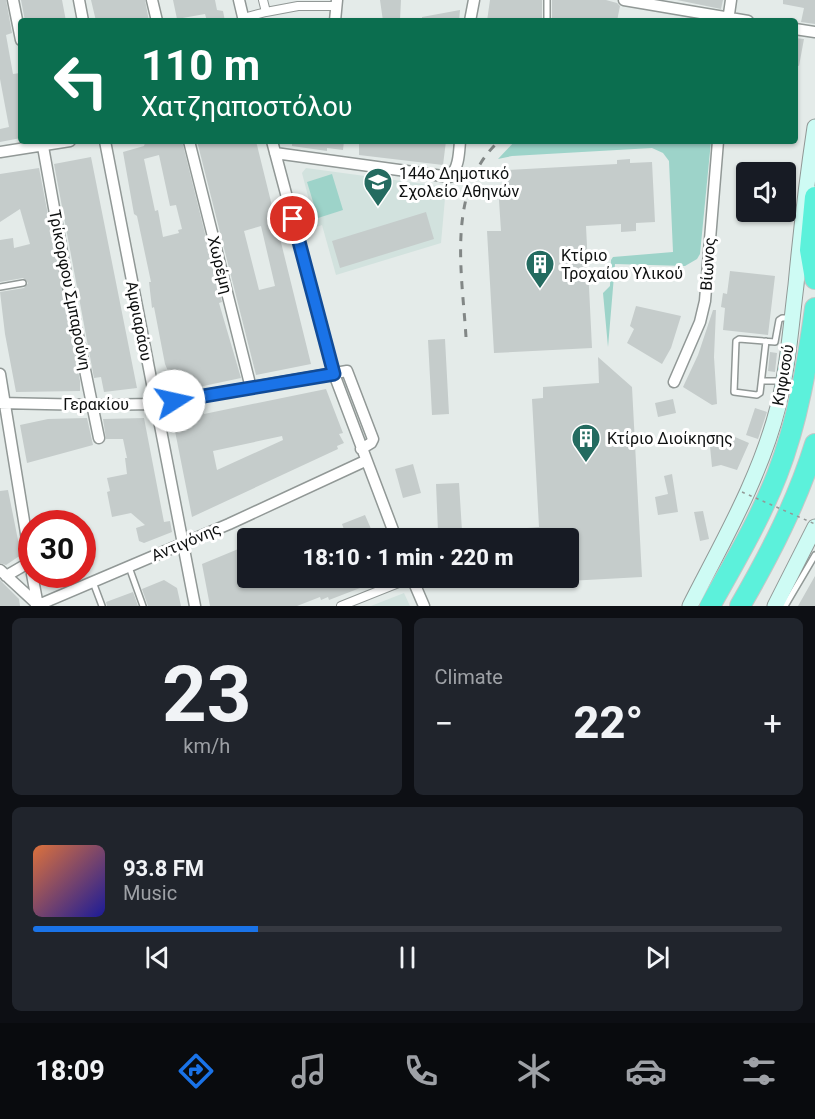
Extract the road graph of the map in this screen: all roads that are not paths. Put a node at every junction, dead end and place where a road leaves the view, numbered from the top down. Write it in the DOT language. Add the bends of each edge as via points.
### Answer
graph roads {
  1 [pos="13,0"];
  2 [pos="80,0"];
  3 [pos="152,0"];
  4 [pos="239,0"];
  5 [pos="263,0"];
  6 [pos="474,0"];
  7 [pos="547,0"];
  8 [pos="624,0"];
  9 [pos="731,0"];
  10 [pos="650,2"];
  11 [pos="336,3"];
  12 [pos="266,12"];
  13 [pos="83,18"];
  14 [pos="156,18"];
  15 [pos="243,18"];
  16 [pos="246,18"];
  17 [pos="335,18"];
  18 [pos="471,18"];
  19 [pos="547,18"];
  20 [pos="723,18"];
  21 [pos="728,18"];
  22 [pos="18,25"];
  23 [pos="798,29"];
  24 [pos="815,32"];
  25 [pos="815,127"];
  26 [pos="42,144"];
  27 [pos="106,144"];
  28 [pos="190,144"];
  29 [pos="273,144"];
  30 [pos="460,144"];
  31 [pos="718,144"];
  32 [pos="0,152"];
  33 [pos="275,153"];
  34 [pos="815,197"];
  35 [pos="815,279"];
  36 [pos="23,283"];
  37 [pos="0,287"];
  38 [pos="815,308"];
  39 [pos="792,318"];
  40 [pos="766,341"];
  41 [pos="0,374"];
  42 [pos="334,374"];
  43 [pos="762,381"];
  44 [pos="783,381"];
  45 [pos="674,382"];
  46 [pos="251,388"];
  47 [pos="2,403"];
  48 [pos="154,404"];
  49 [pos="92,405"];
  50 [pos="99,438"];
  51 [pos="815,444"];
  52 [pos="361,449"];
  53 [pos="365,461"];
  54 [pos="21,510"];
  55 [pos="815,526"];
  56 [pos="392,528"];
  57 [pos="183,543"];
  58 [pos="812,548"];
  59 [pos="129,567"];
  60 [pos="18,569"];
  61 [pos="3,573"];
  62 [pos="96,581"];
  63 [pos="34,588"];
  64 [pos="79,588"];
  65 [pos="95,588"];
  66 [pos="387,588"];
  67 [pos="416,588"];
  68 [pos="37,606"];
  69 [pos="102,606"];
  70 [pos="143,606"];
  71 [pos="195,606"];
  72 [pos="342,606"];
  73 [pos="424,606"];
  74 [pos="690,606"];
  75 [pos="710,606"];
  76 [pos="740,606"];
  77 [pos="775,606"];
  78 [pos="785,606"];
  1 -- 22 [label="street"];
  2 -- 13 [label="street"];
  3 -- 14 [label="street"];
  4 -- 15 [label="street"];
  5 -- 12 [label="street"];
  6 -- 18 [label="street"];
  7 -- 19 [label="lane"];
  8 -- 10 [label="street"];
  9 -- 21 [label="street"];
  10 -- 20 [label="street"];
  11 -- 12 [label="street"];
  11 -- 17 [label="street"];
  12 -- 16 [label="street"];
  23 -- 24 [label="street"];
  25 -- 39 [label="main road, Κηφισού"];
  26 -- 32 [label="street"];
  26 -- 49 [label="street, Τρίκορφου Σμπαρούνη"];
  27 -- 48 [label="street, Αμφιαράου"];
  28 -- 46 [label="street, Χωρέμη"];
  29 -- 33 [label="street"];
  30 -- 33 [label="street" via="458,162 450,177"];
  31 -- 45 [label="street, Βίωνος" via="705,301"];
  33 -- 42 [label="street"];
  34 -- 35 [label="highway" via="810,250"];
  36 -- 37 [label="lane"];
  38 -- 75 [label="highway" via="799,400 777,474 748,538"];
  39 -- 40 [label="lane" via="779,320 776,339"];
  39 -- 44 [label="main road, Κηφισού"];
  40 -- 43 [label="lane"];
  40 -- 43 [label="lane" via="739,339 734,344 734,392 757,395"];
  41 -- 47 [label="street"];
  42 -- 46 [label="street, Γερακίου"];
  42 -- 52 [label="street"];
  42 -- 52 [label="street" via="349,374 372,434 371,443"];
  43 -- 44 [label="lane"];
  44 -- 74 [label="main road, Κηφισού" via="763,458"];
  46 -- 48 [label="street, Γερακίου"];
  47 -- 49 [label="street, Γερακίου"];
  47 -- 54 [label="street"];
  48 -- 49 [label="street, Γερακίου"];
  48 -- 57 [label="street, Αμφιαράου"];
  49 -- 50 [label="street, Τρίκορφου Σμπαρούνη"];
  51 -- 76 [label="highway" via="780,534"];
  52 -- 53 [label="street"];
  53 -- 56 [label="street"];
  53 -- 57 [label="street, Αντιγόνης"];
  55 -- 58 [label="main road"];
  57 -- 59 [label="street, Αντιγόνης"];
  57 -- 71 [label="street, Αμφιαράου"];
  58 -- 77 [label="main road"];
  58 -- 78 [label="lane"];
  59 -- 62 [label="street, Αντιγόνης"];
  59 -- 70 [label="lane"];
  60 -- 61 [label="street"];
  61 -- 68 [label="street"];
  63 -- 68 [label="street"];
  64 -- 68 [label="street, Αντιγόνης"];
  65 -- 69 [label="lane"];
  66 -- 72 [label="street"];
  67 -- 73 [label="street"];
}
